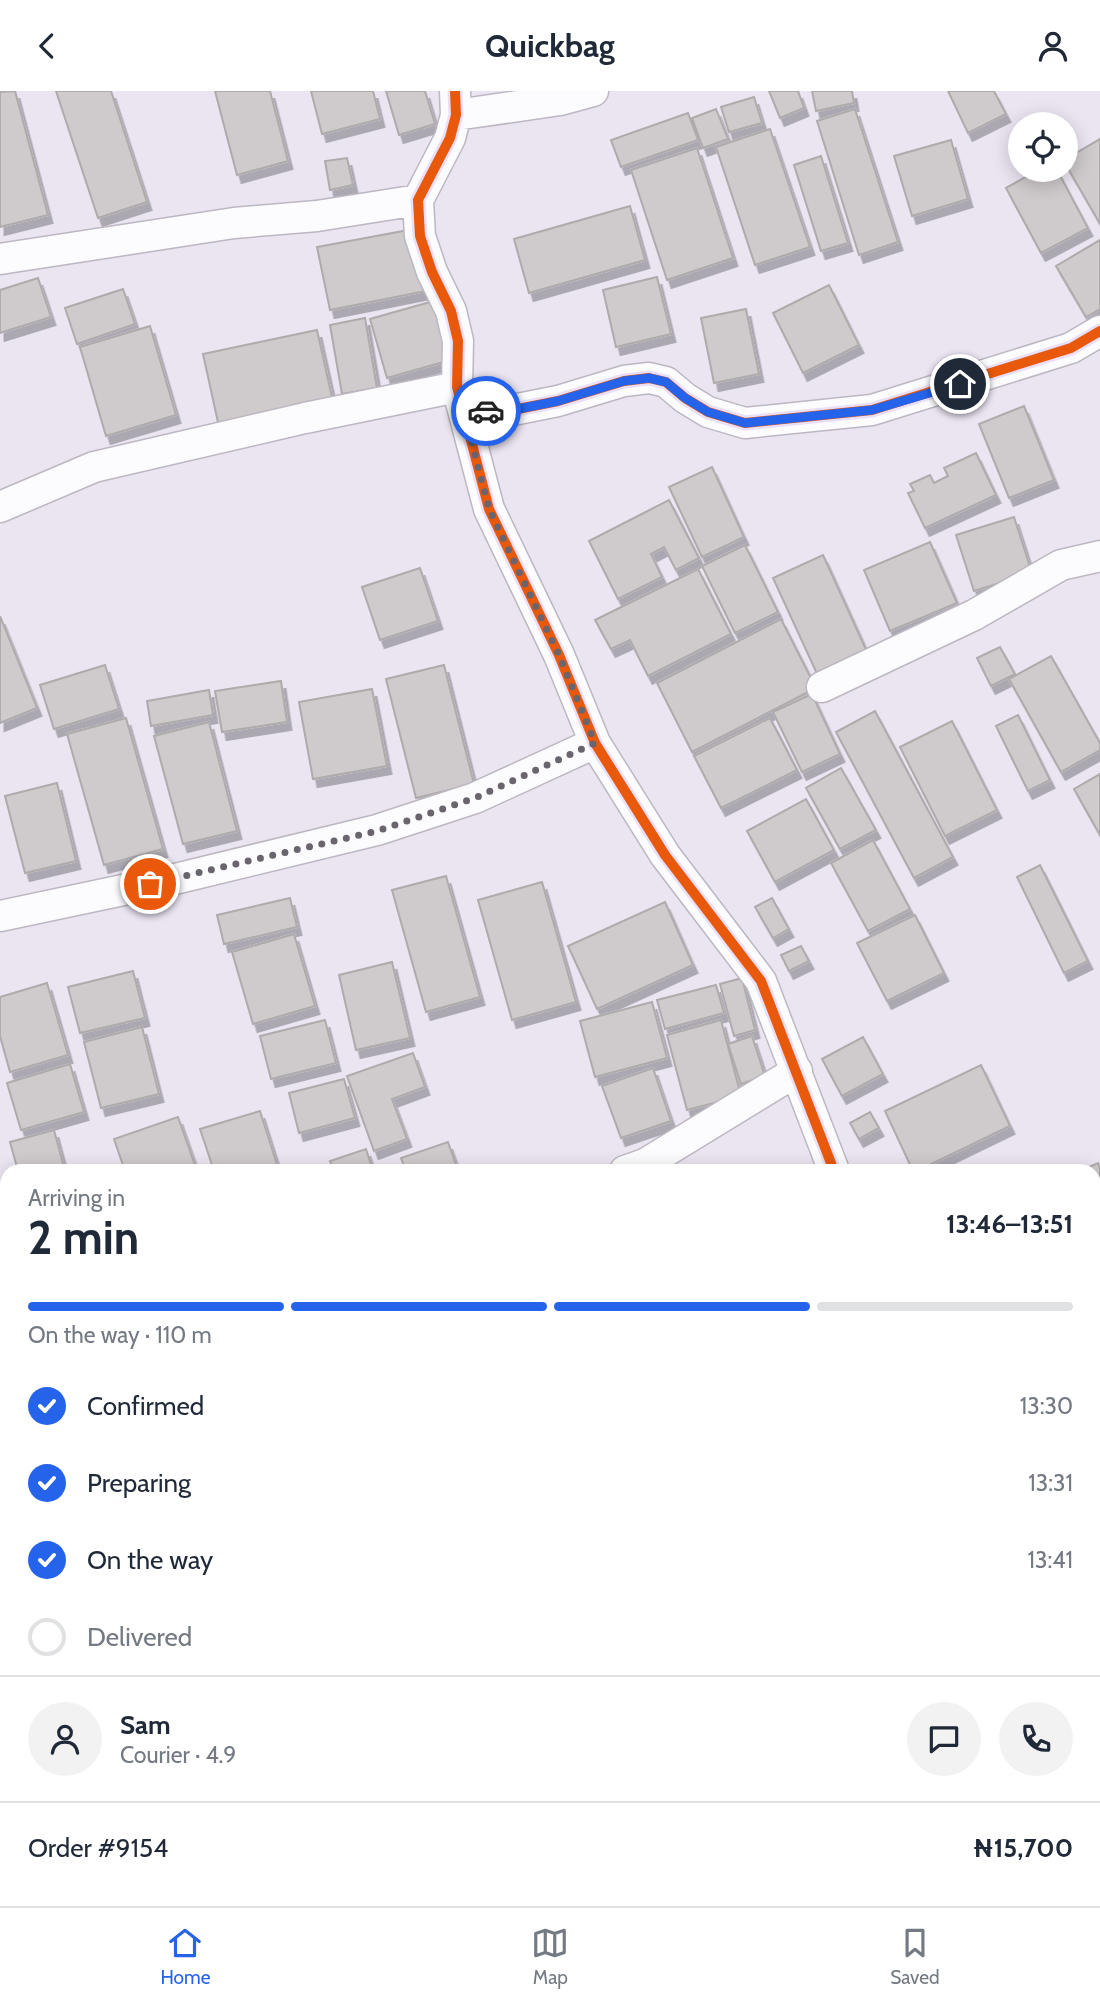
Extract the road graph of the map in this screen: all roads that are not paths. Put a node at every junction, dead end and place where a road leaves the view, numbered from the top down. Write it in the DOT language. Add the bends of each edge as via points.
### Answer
graph roads {
  1 [pos="593,91"];
  2 [pos="455,103"];
  3 [pos="418,200"];
  4 [pos="0,259"];
  5 [pos="1100,331"];
  6 [pos="461,399"];
  7 [pos="0,507"];
  8 [pos="1100,556"];
  9 [pos="822,687"];
  10 [pos="595,743"];
  11 [pos="0,916"];
  12 [pos="797,1071"];
  13 [pos="645,1164"];
  14 [pos="831,1164"];
  1 -- 2 [label="street" via="560,100"];
  2 -- 3 [label="street" via="450,138"];
  3 -- 4 [label="street"];
  3 -- 6 [label="street" via="419,236 451,311 458,341"];
  5 -- 6 [label="street" via="1071,348 872,410 745,423 708,412 666,382 649,378 513,410"];
  6 -- 7 [label="street" via="305,418 94,467"];
  6 -- 10 [label="street" via="489,509 559,655"];
  8 -- 9 [label="street" via="1061,565 974,615"];
  10 -- 11 [label="street" via="475,798 377,831"];
  10 -- 12 [label="street" via="665,855 761,981"];
  12 -- 13 [label="street"];
  12 -- 14 [label="street"];
}
